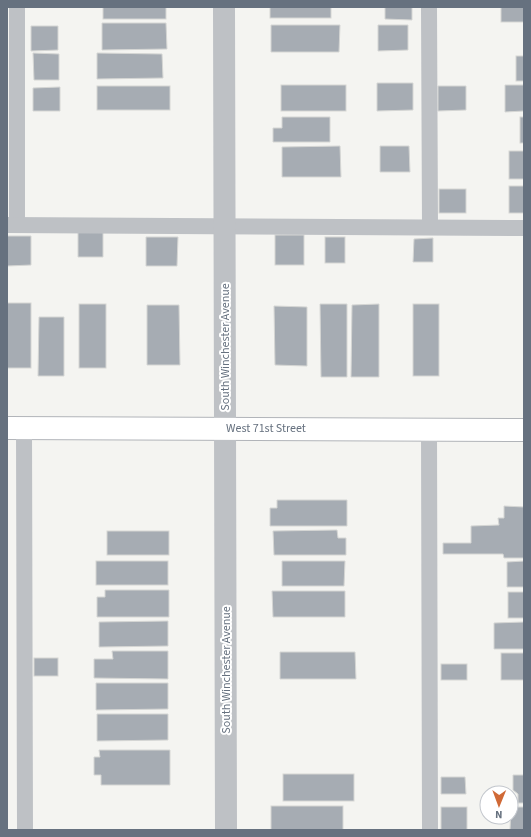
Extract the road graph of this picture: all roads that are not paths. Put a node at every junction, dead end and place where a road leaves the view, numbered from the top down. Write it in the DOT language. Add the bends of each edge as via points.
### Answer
graph roads {
  1 [pos="17,7"];
  2 [pos="224,7"];
  3 [pos="429,7"];
  4 [pos="12,225"];
  5 [pos="225,226"];
  6 [pos="430,227"];
  7 [pos="524,228"];
  8 [pos="15,428"];
  9 [pos="225,428"];
  10 [pos="429,429"];
  11 [pos="524,430"];
  12 [pos="25,830"];
  13 [pos="226,830"];
  14 [pos="430,830"];
  1 -- 4 [label="lane"];
  2 -- 5 [label="street, South Winchester Avenue"];
  3 -- 6 [label="lane"];
  4 -- 5 [label="lane"];
  5 -- 6 [label="lane"];
  5 -- 9 [label="street, South Winchester Avenue"];
  6 -- 7 [label="lane"];
  8 -- 9 [label="main road, West 71st Street"];
  8 -- 12 [label="lane"];
  9 -- 10 [label="main road, West 71st Street"];
  9 -- 13 [label="street, South Winchester Avenue"];
  10 -- 11 [label="main road, West 71st Street"];
  10 -- 14 [label="lane"];
}
